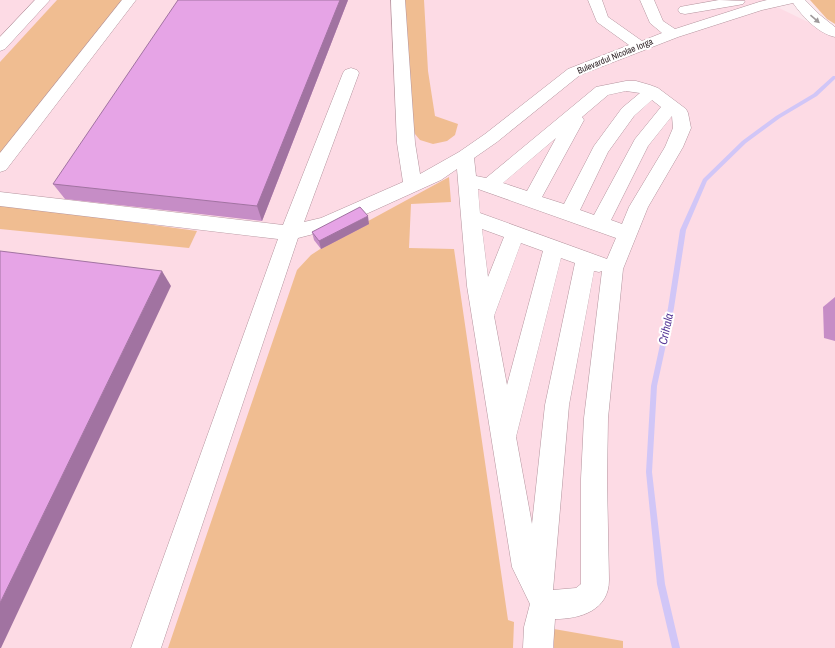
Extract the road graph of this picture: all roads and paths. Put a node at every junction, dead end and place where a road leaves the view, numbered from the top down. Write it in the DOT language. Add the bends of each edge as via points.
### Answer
graph roads {
  1 [pos="43,0"];
  2 [pos="129,0"];
  3 [pos="398,0"];
  4 [pos="595,0"];
  5 [pos="647,0"];
  6 [pos="743,0"];
  7 [pos="788,0"];
  8 [pos="798,0"];
  9 [pos="755,3"];
  10 [pos="685,10"];
  11 [pos="835,33"];
  12 [pos="673,34"];
  13 [pos="0,46"];
  14 [pos="640,46"];
  15 [pos="351,73"];
  16 [pos="652,92"];
  17 [pos="671,106"];
  18 [pos="581,109"];
  19 [pos="465,156"];
  20 [pos="0,166"];
  21 [pos="478,183"];
  22 [pos="413,185"];
  23 [pos="0,199"];
  24 [pos="531,200"];
  25 [pos="569,213"];
  26 [pos="471,217"];
  27 [pos="599,224"];
  28 [pos="290,233"];
  29 [pos="515,233"];
  30 [pos="627,234"];
  31 [pos="554,248"];
  32 [pos="586,259"];
  33 [pos="613,269"];
  34 [pos="483,317"];
  35 [pos="504,439"];
  36 [pos="541,597"];
  37 [pos="146,648"];
  38 [pos="538,648"];
  1 -- 13 [label="street"];
  2 -- 20 [label="street"];
  3 -- 22 [label="street" via="406,143"];
  4 -- 14 [label="street" via="602,19"];
  5 -- 12 [label="street" via="657,23"];
  6 -- 10 [label="street"];
  7 -- 9 [label="street, Bulevardul Nicolae Iorga"];
  8 -- 11 [label="street, one-way" via="807,12"];
  9 -- 12 [label="street, Bulevardul Nicolae Iorga"];
  12 -- 14 [label="street, Bulevardul Nicolae Iorga"];
  14 -- 19 [label="street, Bulevardul Nicolae Iorga" via="574,72"];
  15 -- 28 [label="street"];
  16 -- 17 [label="street"];
  16 -- 18 [label="street" via="636,85 618,85 602,91"];
  16 -- 25 [label="street" via="628,112 600,150"];
  17 -- 27 [label="street" via="641,143"];
  17 -- 30 [label="street" via="680,113 682,128"];
  18 -- 21 [label="street"];
  18 -- 24 [label="street"];
  19 -- 21 [label="street"];
  19 -- 22 [label="street, Bulevardul Nicolae Iorga"];
  21 -- 24 [label="street"];
  21 -- 26 [label="street"];
  22 -- 28 [label="street, Bulevardul Nicolae Iorga" via="326,224"];
  23 -- 28 [label="street"];
  24 -- 25 [label="street"];
  25 -- 27 [label="street"];
  26 -- 29 [label="street"];
  26 -- 34 [label="street"];
  27 -- 30 [label="street"];
  28 -- 37 [label="street"];
  29 -- 31 [label="street"];
  29 -- 34 [label="street"];
  30 -- 33 [label="street"];
  31 -- 32 [label="street"];
  31 -- 35 [label="street"];
  32 -- 33 [label="street"];
  32 -- 36 [label="street" via="557,405"];
  33 -- 36 [label="street" via="596,418 594,590 588,598 572,604"];
  34 -- 35 [label="street"];
  35 -- 36 [label="street" via="526,567"];
  36 -- 38 [label="street"];
}
